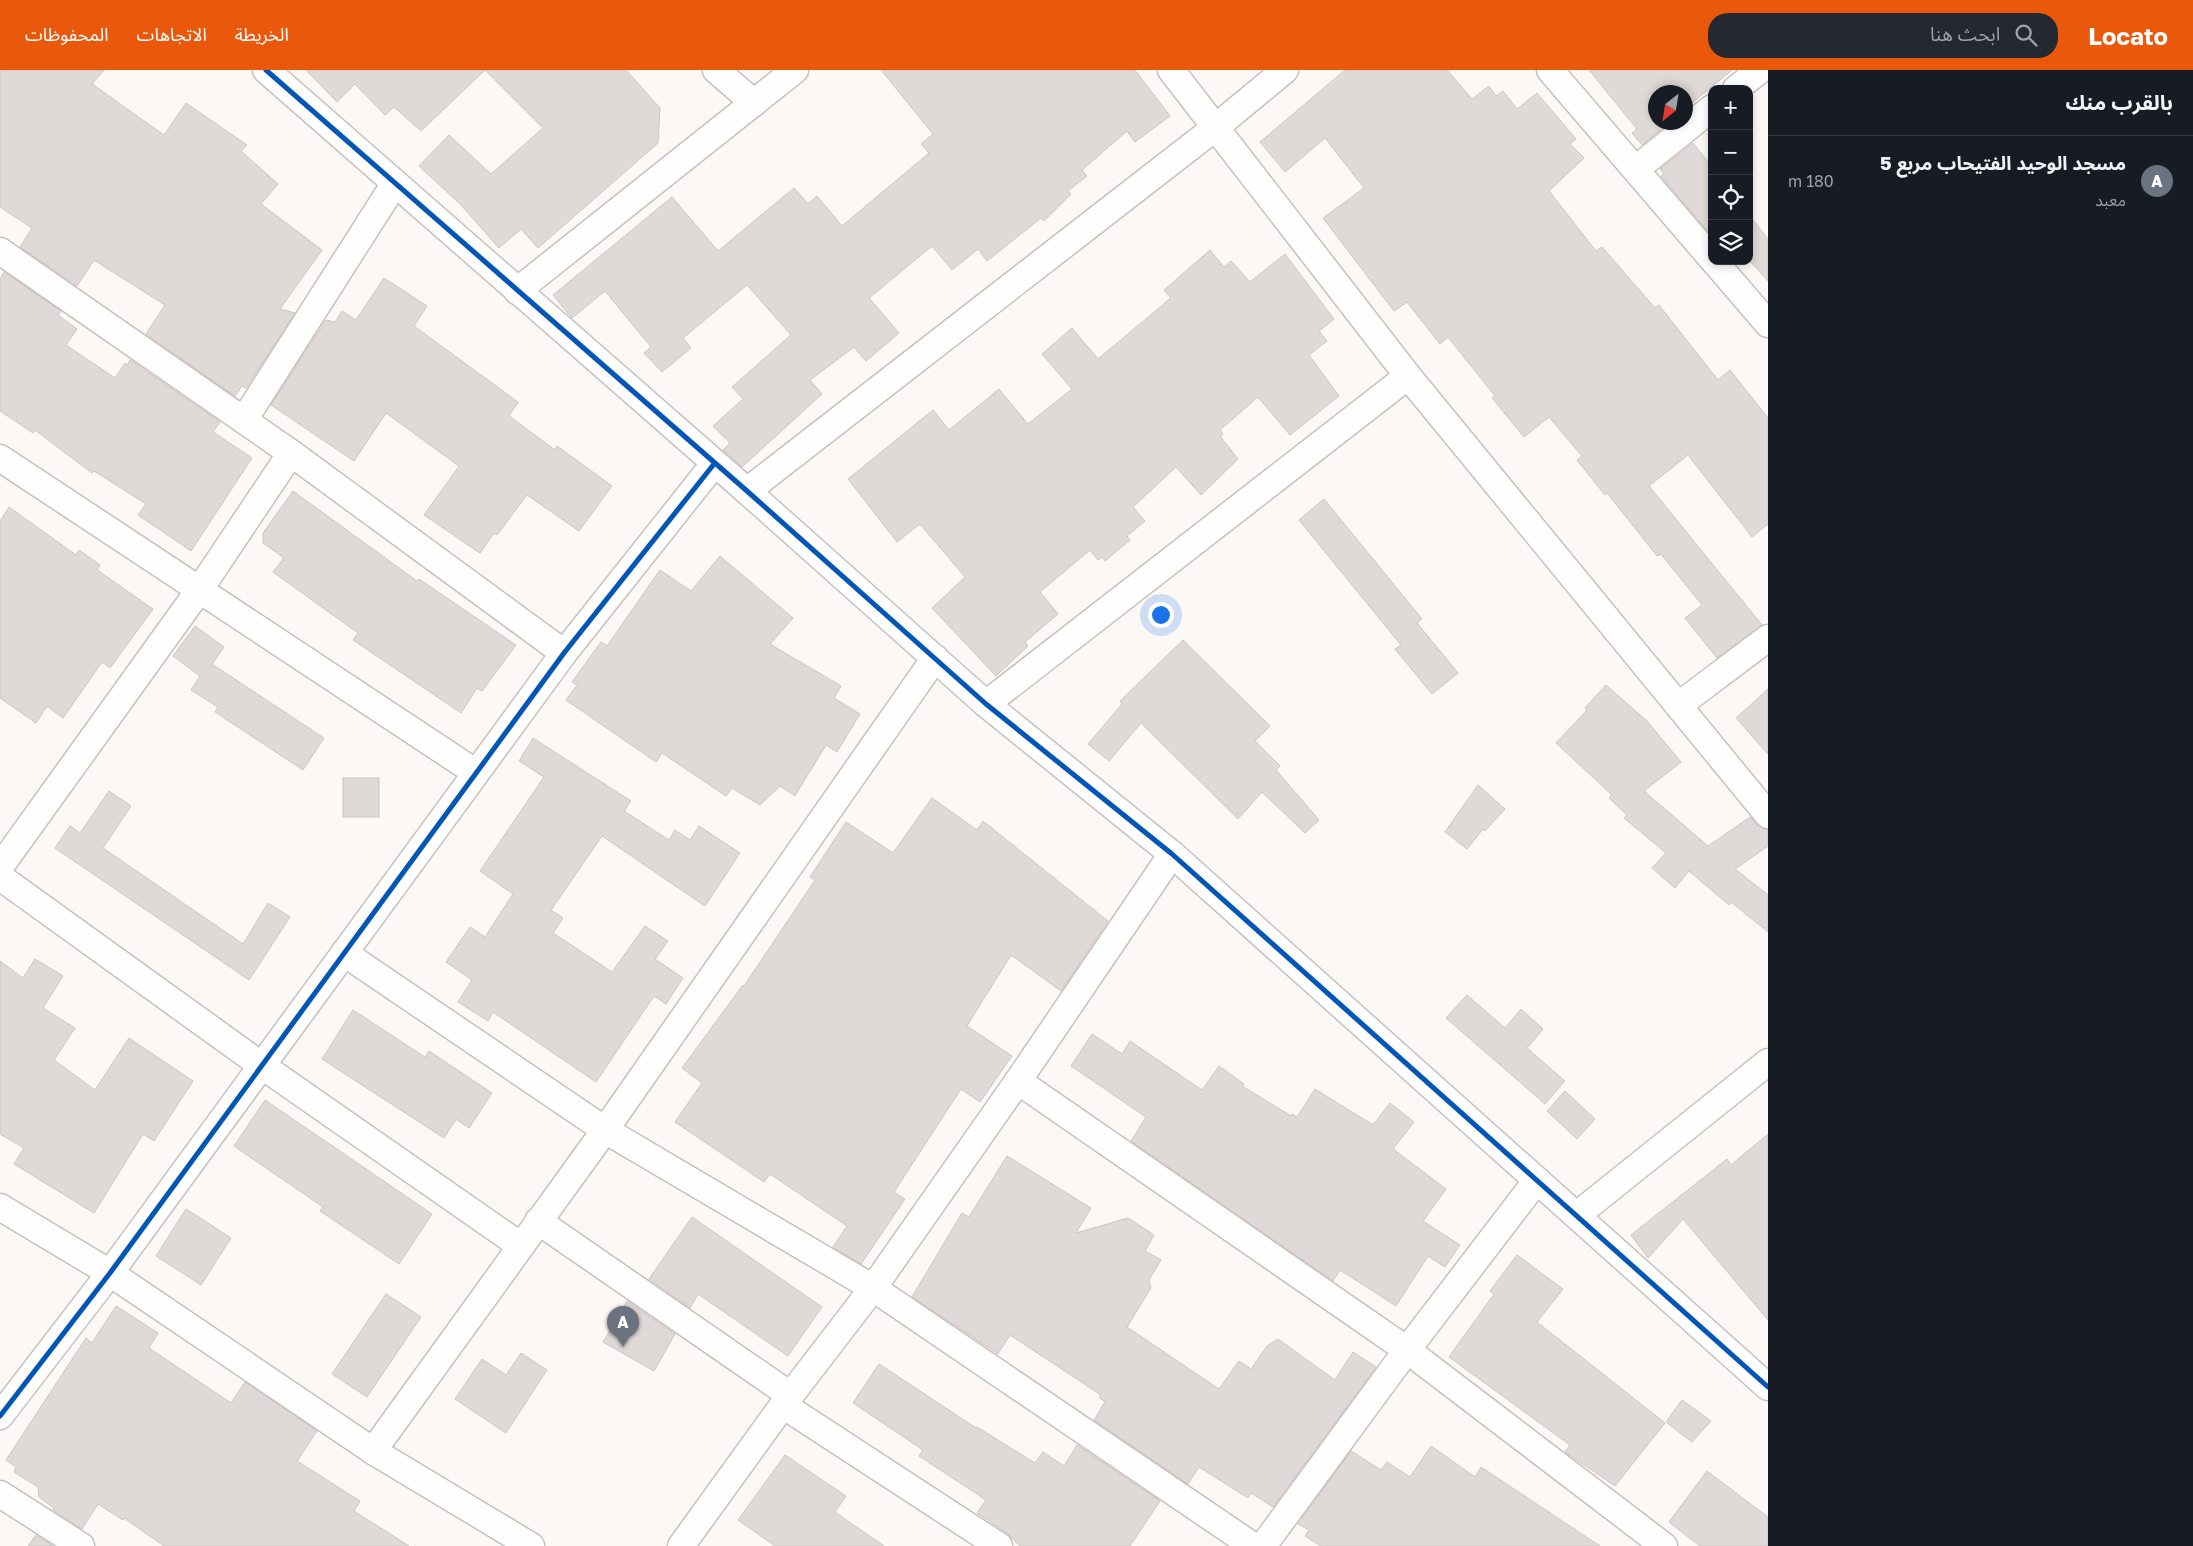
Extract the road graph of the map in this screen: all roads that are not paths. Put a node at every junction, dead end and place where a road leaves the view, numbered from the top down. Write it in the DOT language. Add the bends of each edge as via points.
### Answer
graph roads {
  1 [pos="266,70"];
  2 [pos="716,70"];
  3 [pos="795,70"];
  4 [pos="1171,70"];
  5 [pos="1285,70"];
  6 [pos="1550,70"];
  7 [pos="1760,70"];
  8 [pos="1741,85"];
  9 [pos="754,103"];
  10 [pos="1708,111"];
  11 [pos="1216,127"];
  12 [pos="1636,169"];
  13 [pos="395,183"];
  14 [pos="0,251"];
  15 [pos="1708,254"];
  16 [pos="1717,265"];
  17 [pos="517,291"];
  18 [pos="1768,324"];
  19 [pos="1408,376"];
  20 [pos="244,420"];
  21 [pos="291,453"];
  22 [pos="0,458"];
  23 [pos="714,464"];
  24 [pos="747,491"];
  25 [pos="200,589"];
  26 [pos="1768,638"];
  27 [pos="564,653"];
  28 [pos="934,658"];
  29 [pos="986,704"];
  30 [pos="1679,705"];
  31 [pos="475,772"];
  32 [pos="1768,815"];
  33 [pos="1172,854"];
  34 [pos="0,867"];
  35 [pos="0,877"];
  36 [pos="344,954"];
  37 [pos="1768,1062"];
  38 [pos="261,1065"];
  39 [pos="1018,1081"];
  40 [pos="605,1130"];
  41 [pos="1537,1180"];
  42 [pos="0,1207"];
  43 [pos="1577,1215"];
  44 [pos="538,1221"];
  45 [pos="521,1246"];
  46 [pos="110,1273"];
  47 [pos="873,1288"];
  48 [pos="1407,1350"];
  49 [pos="1768,1386"];
  50 [pos="786,1400"];
  51 [pos="0,1416"];
  52 [pos="373,1451"];
  53 [pos="0,1494"];
  54 [pos="81,1546"];
  55 [pos="532,1546"];
  56 [pos="681,1546"];
  57 [pos="999,1546"];
  58 [pos="1253,1546"];
  59 [pos="1263,1546"];
  60 [pos="1664,1546"];
  1 -- 13 [label="street"];
  2 -- 9 [label="street"];
  3 -- 9 [label="street"];
  4 -- 11 [label="street"];
  5 -- 11 [label="street"];
  6 -- 12 [label="street"];
  7 -- 8 [label="street"];
  9 -- 17 [label="street"];
  10 -- 12 [label="street"];
  11 -- 19 [label="street"];
  11 -- 24 [label="street"];
  12 -- 15 [label="street"];
  13 -- 17 [label="street"];
  13 -- 20 [label="street"];
  14 -- 20 [label="street"];
  16 -- 18 [label="street"];
  17 -- 23 [label="street"];
  19 -- 29 [label="street"];
  19 -- 30 [label="street"];
  20 -- 21 [label="street"];
  21 -- 25 [label="street"];
  21 -- 27 [label="street"];
  22 -- 25 [label="street"];
  23 -- 24 [label="street"];
  23 -- 27 [label="street"];
  24 -- 28 [label="street"];
  25 -- 31 [label="street"];
  25 -- 34 [label="street"];
  26 -- 30 [label="street"];
  27 -- 31 [label="street"];
  28 -- 29 [label="street"];
  28 -- 40 [label="street"];
  29 -- 33 [label="street"];
  30 -- 32 [label="street"];
  31 -- 36 [label="street"];
  33 -- 39 [label="street"];
  33 -- 41 [label="street"];
  35 -- 38 [label="street"];
  36 -- 38 [label="street"];
  36 -- 40 [label="street"];
  37 -- 43 [label="street"];
  38 -- 45 [label="street"];
  38 -- 46 [label="street"];
  39 -- 47 [label="street"];
  39 -- 48 [label="street"];
  40 -- 44 [label="street"];
  40 -- 47 [label="street"];
  41 -- 43 [label="street"];
  41 -- 48 [label="street"];
  42 -- 46 [label="street"];
  43 -- 49 [label="street"];
  44 -- 45 [label="street"];
  44 -- 50 [label="street"];
  45 -- 52 [label="street"];
  46 -- 51 [label="street"];
  46 -- 52 [label="street"];
  47 -- 50 [label="street"];
  47 -- 58 [label="street"];
  48 -- 59 [label="street"];
  48 -- 60 [label="street"];
  50 -- 56 [label="street"];
  50 -- 57 [label="street"];
  52 -- 55 [label="street"];
  53 -- 54 [label="street"];
}
